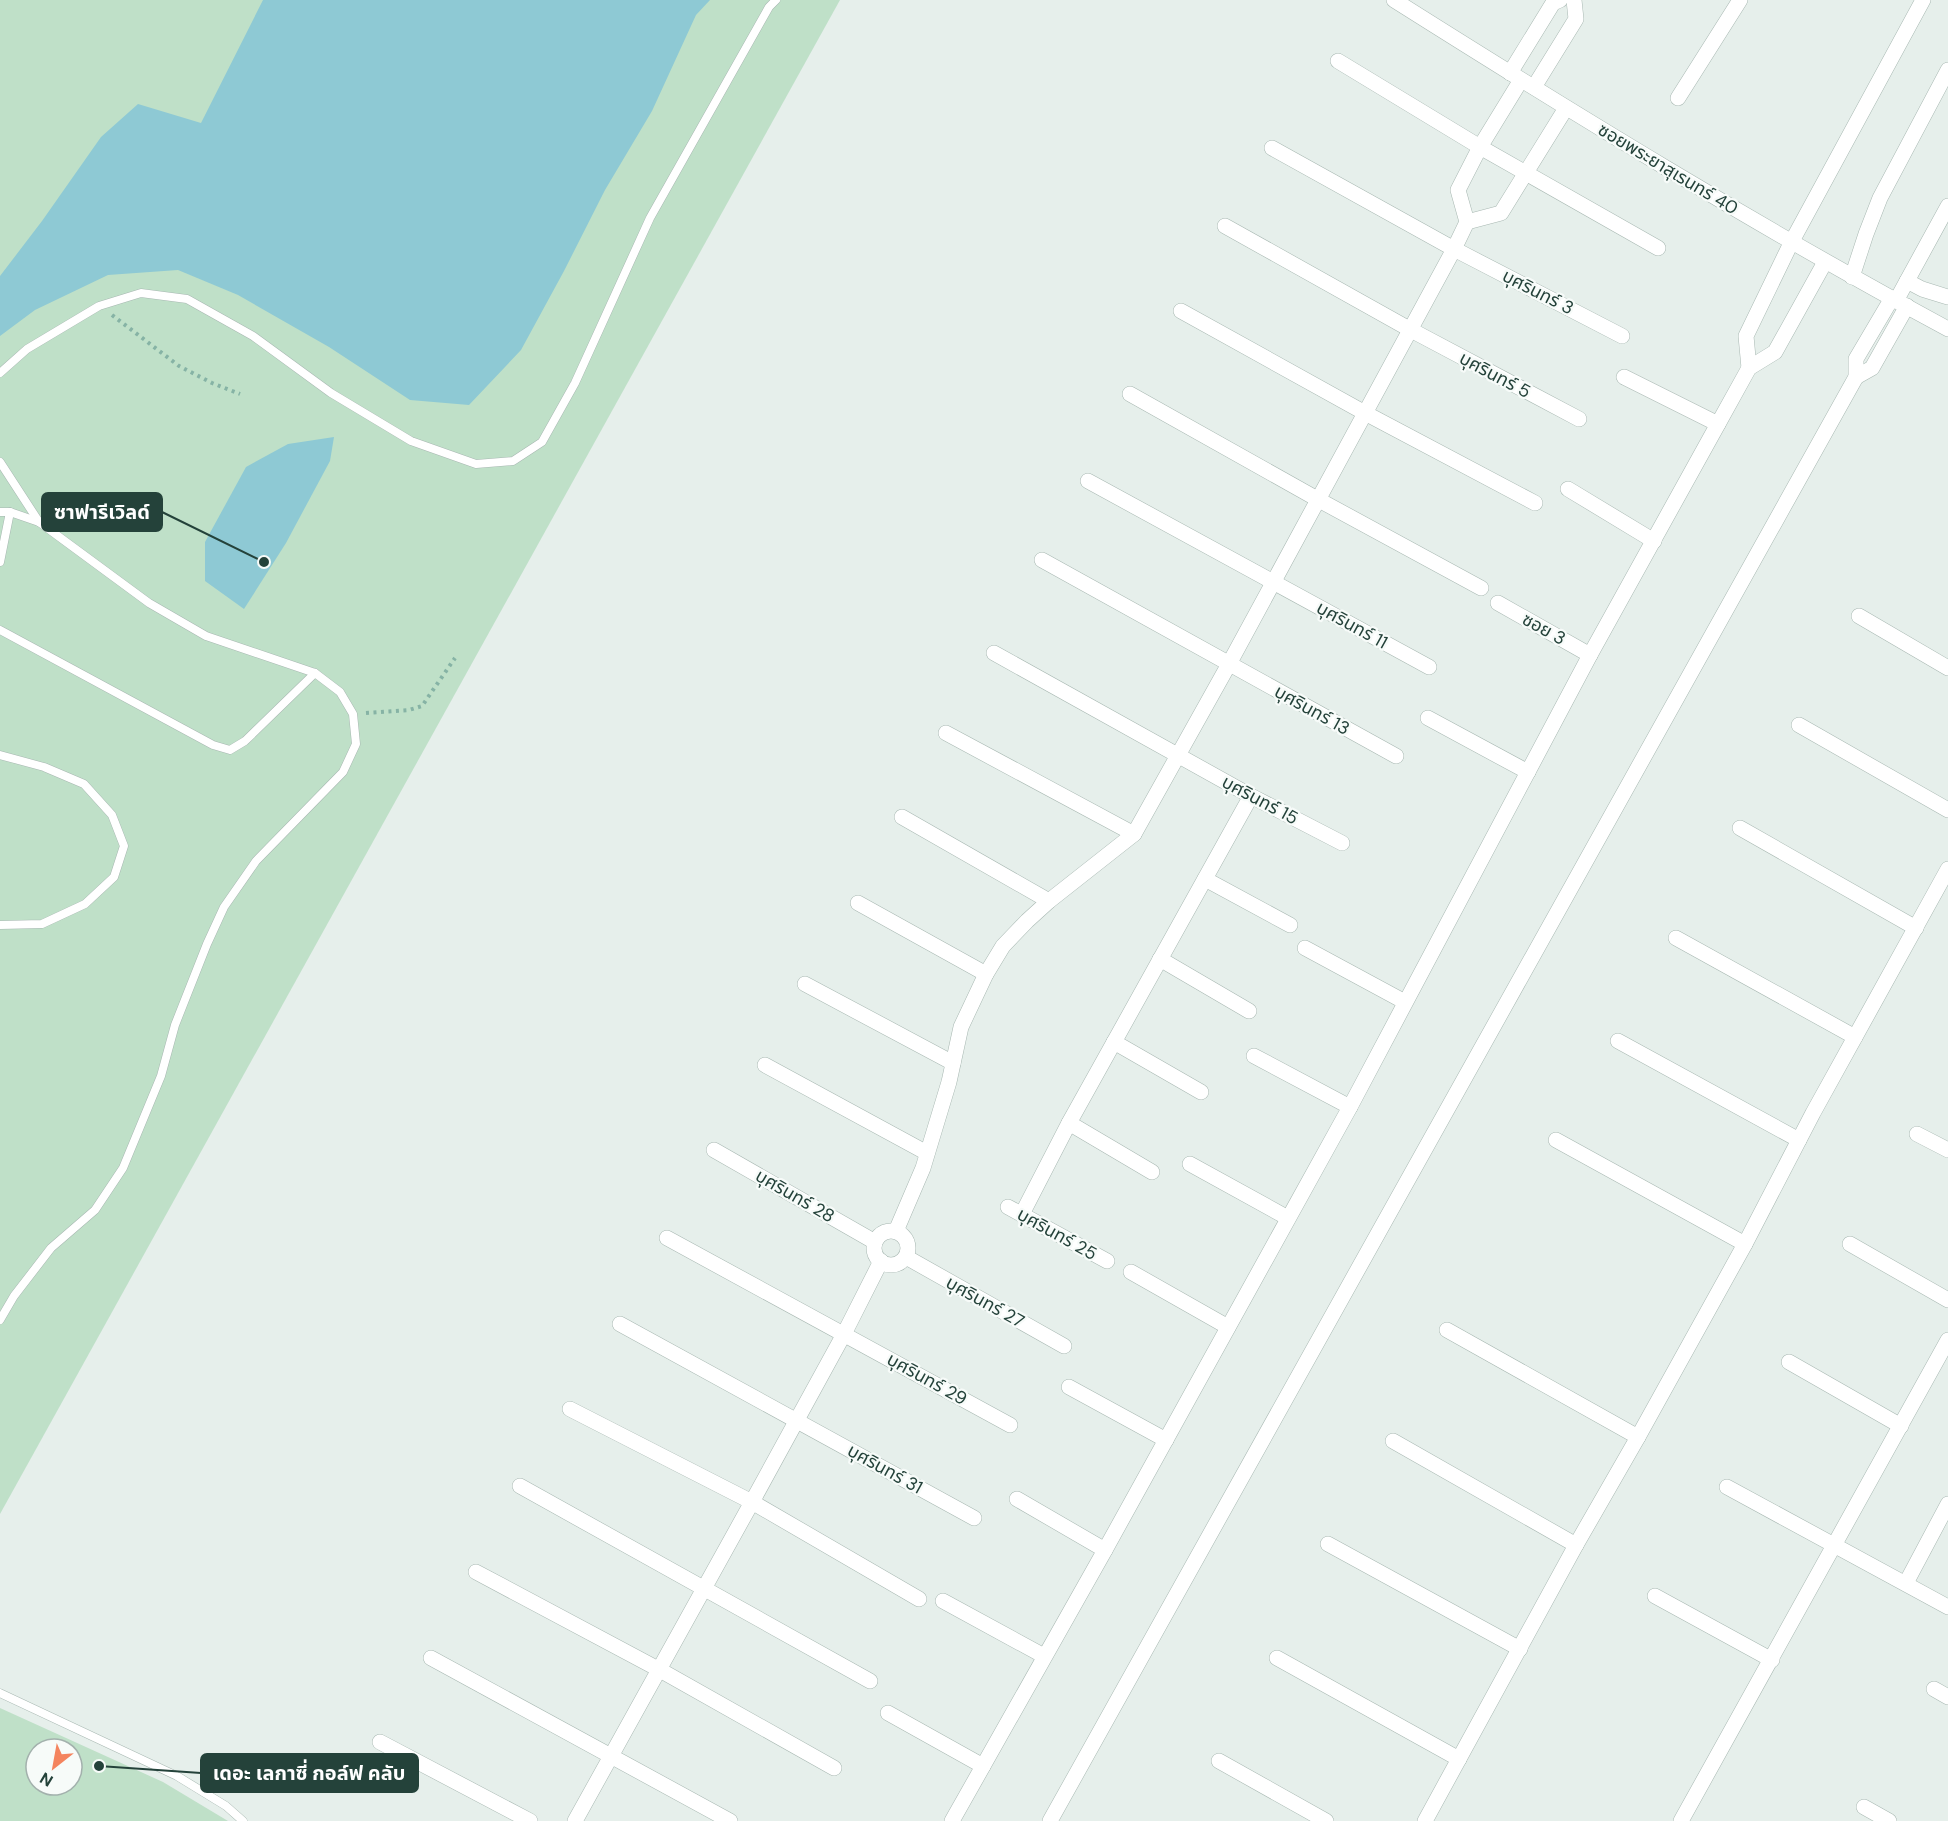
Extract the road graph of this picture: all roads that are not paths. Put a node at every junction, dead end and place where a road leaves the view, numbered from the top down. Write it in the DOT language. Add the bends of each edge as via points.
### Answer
graph roads {
  1 [pos="776,0"];
  2 [pos="1394,0"];
  3 [pos="1560,0"];
  4 [pos="1574,0"];
  5 [pos="1740,0"];
  6 [pos="1923,0"];
  7 [pos="1338,61"];
  8 [pos="1948,70"];
  9 [pos="1522,80"];
  10 [pos="1678,98"];
  11 [pos="1566,108"];
  12 [pos="1480,147"];
  13 [pos="1272,148"];
  14 [pos="1527,173"];
  15 [pos="1948,206"];
  16 [pos="1467,222"];
  17 [pos="1225,226"];
  18 [pos="1791,243"];
  19 [pos="1658,248"];
  20 [pos="1455,249"];
  21 [pos="1825,262"];
  22 [pos="1852,277"];
  23 [pos="1906,281"];
  24 [pos="1948,297"];
  25 [pos="1898,302"];
  26 [pos="1181,311"];
  27 [pos="1948,328"];
  28 [pos="1411,330"];
  29 [pos="1622,336"];
  30 [pos="1749,368"];
  31 [pos="0,373"];
  32 [pos="1624,377"];
  33 [pos="1130,394"];
  34 [pos="1365,413"];
  35 [pos="1579,419"];
  36 [pos="1718,424"];
  37 [pos="0,462"];
  38 [pos="1088,481"];
  39 [pos="1568,489"];
  40 [pos="1319,500"];
  41 [pos="1535,503"];
  42 [pos="0,512"];
  43 [pos="10,512"];
  44 [pos="39,522"];
  45 [pos="1654,541"];
  46 [pos="1042,560"];
  47 [pos="0,562"];
  48 [pos="1274,582"];
  49 [pos="1481,588"];
  50 [pos="1498,603"];
  51 [pos="1859,616"];
  52 [pos="0,630"];
  53 [pos="994,653"];
  54 [pos="1590,655"];
  55 [pos="1229,664"];
  56 [pos="1430,668"];
  57 [pos="1948,668"];
  58 [pos="315,673"];
  59 [pos="1428,718"];
  60 [pos="1798,725"];
  61 [pos="946,734"];
  62 [pos="0,755"];
  63 [pos="1178,756"];
  64 [pos="1396,756"];
  65 [pos="1528,772"];
  66 [pos="1251,796"];
  67 [pos="1948,810"];
  68 [pos="902,817"];
  69 [pos="1740,828"];
  70 [pos="1134,834"];
  71 [pos="1342,843"];
  72 [pos="1948,869"];
  73 [pos="1205,879"];
  74 [pos="1049,901"];
  75 [pos="858,903"];
  76 [pos="0,925"];
  77 [pos="1290,925"];
  78 [pos="1916,928"];
  79 [pos="1676,938"];
  80 [pos="1305,948"];
  81 [pos="1160,959"];
  82 [pos="986,974"];
  83 [pos="805,984"];
  84 [pos="1405,1002"];
  85 [pos="1249,1011"];
  86 [pos="1855,1037"];
  87 [pos="1618,1041"];
  88 [pos="1114,1042"];
  89 [pos="1254,1056"];
  90 [pos="953,1064"];
  91 [pos="765,1065"];
  92 [pos="1201,1092"];
  93 [pos="1350,1107"];
  94 [pos="1069,1124"];
  95 [pos="1917,1134"];
  96 [pos="1556,1140"];
  97 [pos="1799,1140"];
  98 [pos="714,1150"];
  99 [pos="1948,1150"];
  100 [pos="927,1153"];
  101 [pos="1190,1164"];
  102 [pos="1152,1172"];
  103 [pos="1008,1207"];
  104 [pos="1022,1214"];
  105 [pos="1288,1218"];
  106 [pos="896,1231"];
  107 [pos="667,1238"];
  108 [pos="875,1242"];
  109 [pos="1745,1244"];
  110 [pos="1850,1244"];
  111 [pos="906,1257"];
  112 [pos="1107,1261"];
  113 [pos="881,1262"];
  114 [pos="1131,1272"];
  115 [pos="1948,1300"];
  116 [pos="0,1320"];
  117 [pos="620,1324"];
  118 [pos="1228,1327"];
  119 [pos="1447,1330"];
  120 [pos="844,1334"];
  121 [pos="1948,1340"];
  122 [pos="1064,1346"];
  123 [pos="1790,1362"];
  124 [pos="1069,1386"];
  125 [pos="570,1409"];
  126 [pos="797,1420"];
  127 [pos="1010,1425"];
  128 [pos="1901,1426"];
  129 [pos="1638,1437"];
  130 [pos="1166,1440"];
  131 [pos="1393,1441"];
  132 [pos="520,1486"];
  133 [pos="1727,1488"];
  134 [pos="1017,1499"];
  135 [pos="752,1503"];
  136 [pos="1948,1504"];
  137 [pos="974,1518"];
  138 [pos="1328,1544"];
  139 [pos="1576,1545"];
  140 [pos="1836,1545"];
  141 [pos="1105,1550"];
  142 [pos="476,1572"];
  143 [pos="1906,1583"];
  144 [pos="704,1589"];
  145 [pos="1655,1596"];
  146 [pos="919,1599"];
  147 [pos="943,1601"];
  148 [pos="1948,1607"];
  149 [pos="1520,1649"];
  150 [pos="1044,1656"];
  151 [pos="431,1658"];
  152 [pos="1277,1658"];
  153 [pos="1772,1660"];
  154 [pos="660,1670"];
  155 [pos="870,1681"];
  156 [pos="1934,1689"];
  157 [pos="0,1693"];
  158 [pos="1948,1696"];
  159 [pos="888,1713"];
  160 [pos="380,1742"];
  161 [pos="610,1755"];
  162 [pos="1459,1759"];
  163 [pos="1219,1761"];
  164 [pos="984,1766"];
  165 [pos="834,1768"];
  166 [pos="1864,1807"];
  167 [pos="243,1821"];
  168 [pos="530,1821"];
  169 [pos="575,1821"];
  170 [pos="730,1821"];
  171 [pos="952,1821"];
  172 [pos="1050,1821"];
  173 [pos="1326,1821"];
  174 [pos="1425,1821"];
  175 [pos="1681,1821"];
  176 [pos="1889,1821"];
  1 -- 31 [label="lane" via="650,218 575,383 542,442 513,461 476,464 411,441 331,393 253,336 186,299 141,293 99,306 27,349"];
  2 -- 9 [label="street, ซอยพระยาสุเรนทร์ 40"];
  3 -- 9 [label="street" via="1553,3"];
  4 -- 9 [label="street" via="1576,19"];
  5 -- 10 [label="street"];
  6 -- 18 [label="street"];
  7 -- 12 [label="street"];
  8 -- 22 [label="street" via="1880,198"];
  9 -- 11 [label="street, ซอยพระยาสุเรนทร์ 40"];
  9 -- 12 [label="street"];
  11 -- 14 [label="street"];
  11 -- 18 [label="street, ซอยพระยาสุเรนทร์ 40"];
  12 -- 14 [label="street"];
  12 -- 16 [label="street" via="1458,190"];
  13 -- 20 [label="street, บุศรินทร์ 3"];
  14 -- 16 [label="street" via="1501,213"];
  14 -- 19 [label="street"];
  15 -- 23 [label="street"];
  16 -- 20 [label="street"];
  17 -- 28 [label="street, บุศรินทร์ 5"];
  18 -- 21 [label="street, ซอยพระยาสุเรนทร์ 40"];
  18 -- 30 [label="street" via="1746,336"];
  20 -- 28 [label="street"];
  20 -- 29 [label="street, บุศรินทร์ 3"];
  21 -- 22 [label="street, ซอยพระยาสุเรนทร์ 40"];
  21 -- 30 [label="street" via="1775,352"];
  22 -- 25 [label="street, ซอยพระยาสุเรนทร์ 40"];
  23 -- 24 [label="street"];
  23 -- 25 [label="street"];
  25 -- 27 [label="street, ซอยพระยาสุเรนทร์ 40"];
  25 -- 172 [label="street" via="1856,359 1856,377"];
  26 -- 34 [label="street"];
  28 -- 34 [label="street"];
  28 -- 35 [label="street, บุศรินทร์ 5"];
  30 -- 36 [label="street"];
  32 -- 36 [label="street"];
  33 -- 40 [label="street"];
  34 -- 40 [label="street"];
  34 -- 41 [label="street"];
  36 -- 45 [label="street"];
  37 -- 44 [label="lane"];
  38 -- 48 [label="street, บุศรินทร์ 11"];
  39 -- 45 [label="street"];
  40 -- 48 [label="street"];
  40 -- 49 [label="street"];
  42 -- 43 [label="lane"];
  43 -- 44 [label="lane"];
  43 -- 47 [label="lane"];
  44 -- 58 [label="lane" via="149,603 206,636"];
  45 -- 54 [label="street"];
  46 -- 55 [label="street, บุศรินทร์ 13"];
  48 -- 55 [label="street"];
  48 -- 56 [label="street, บุศรินทร์ 11"];
  50 -- 54 [label="street, ซอย 3"];
  51 -- 57 [label="street"];
  52 -- 58 [label="lane" via="203,740 230,750 245,741"];
  53 -- 63 [label="street, บุศรินทร์ 15"];
  54 -- 65 [label="street"];
  55 -- 63 [label="street"];
  55 -- 64 [label="street, บุศรินทร์ 13"];
  58 -- 116 [label="lane" via="340,692 353,714 356,744 343,772 256,861 224,907 175,1024 161,1076 123,1168 95,1210 51,1248"];
  59 -- 65 [label="street"];
  60 -- 67 [label="street"];
  61 -- 70 [label="street"];
  62 -- 76 [label="lane" via="44,766 84,784 112,815 124,846 114,877 85,903 42,924"];
  63 -- 66 [label="street, บุศรินทร์ 15"];
  63 -- 70 [label="street"];
  65 -- 84 [label="street"];
  66 -- 71 [label="street, บุศรินทร์ 15"];
  66 -- 73 [label="street"];
  68 -- 74 [label="street"];
  69 -- 78 [label="street"];
  70 -- 74 [label="street"];
  72 -- 78 [label="street"];
  73 -- 77 [label="street"];
  73 -- 81 [label="street"];
  74 -- 82 [label="street" via="1003,946"];
  75 -- 82 [label="street"];
  78 -- 86 [label="street"];
  79 -- 86 [label="street"];
  80 -- 84 [label="street"];
  81 -- 85 [label="street"];
  81 -- 88 [label="street"];
  82 -- 90 [label="street" via="961,1027"];
  83 -- 90 [label="street"];
  84 -- 93 [label="street"];
  86 -- 97 [label="street"];
  87 -- 97 [label="street"];
  88 -- 92 [label="street"];
  88 -- 94 [label="street"];
  89 -- 93 [label="street"];
  90 -- 100 [label="street"];
  91 -- 100 [label="street"];
  93 -- 105 [label="street"];
  94 -- 102 [label="street"];
  94 -- 104 [label="street"];
  95 -- 99 [label="street"];
  96 -- 109 [label="street"];
  97 -- 109 [label="street"];
  98 -- 108 [label="street, บุศรินทร์ 28"];
  100 -- 106 [label="street"];
  101 -- 105 [label="street"];
  103 -- 104 [label="street, บุศรินทร์ 25"];
  104 -- 112 [label="street, บุศรินทร์ 25"];
  105 -- 118 [label="street"];
  106 -- 108 [label="street" via="884,1232"];
  106 -- 111 [label="street" via="906,1238"];
  107 -- 120 [label="street, บุศรินทร์ 29"];
  108 -- 113 [label="street"];
  109 -- 129 [label="street"];
  110 -- 115 [label="street"];
  111 -- 113 [label="street" via="894,1265"];
  111 -- 122 [label="street, บุศรินทร์ 27"];
  113 -- 120 [label="street"];
  114 -- 118 [label="street"];
  117 -- 126 [label="street, บุศรินทร์ 31"];
  118 -- 130 [label="street"];
  119 -- 129 [label="street"];
  120 -- 126 [label="street"];
  120 -- 127 [label="street, บุศรินทร์ 29"];
  121 -- 128 [label="street"];
  123 -- 128 [label="street"];
  124 -- 130 [label="street"];
  125 -- 135 [label="street"];
  126 -- 135 [label="street"];
  126 -- 137 [label="street, บุศรินทร์ 31"];
  128 -- 140 [label="street"];
  129 -- 139 [label="street"];
  130 -- 141 [label="street"];
  131 -- 139 [label="street"];
  132 -- 144 [label="street"];
  133 -- 140 [label="street"];
  134 -- 141 [label="street"];
  135 -- 144 [label="street"];
  135 -- 146 [label="street"];
  136 -- 143 [label="street"];
  138 -- 149 [label="street"];
  139 -- 149 [label="street"];
  140 -- 143 [label="street"];
  140 -- 153 [label="street"];
  141 -- 150 [label="street"];
  142 -- 154 [label="street"];
  143 -- 148 [label="street"];
  144 -- 154 [label="street"];
  144 -- 155 [label="street"];
  145 -- 153 [label="street"];
  147 -- 150 [label="street"];
  149 -- 162 [label="street"];
  150 -- 164 [label="street"];
  151 -- 161 [label="street"];
  152 -- 162 [label="street"];
  153 -- 175 [label="street"];
  154 -- 161 [label="street"];
  154 -- 165 [label="street"];
  156 -- 158 [label="street"];
  157 -- 167 [label="lane" via="177,1776"];
  159 -- 164 [label="street"];
  160 -- 168 [label="street"];
  161 -- 169 [label="street"];
  161 -- 170 [label="street"];
  162 -- 174 [label="street"];
  163 -- 173 [label="street"];
  164 -- 171 [label="street"];
  166 -- 176 [label="street"];
}
